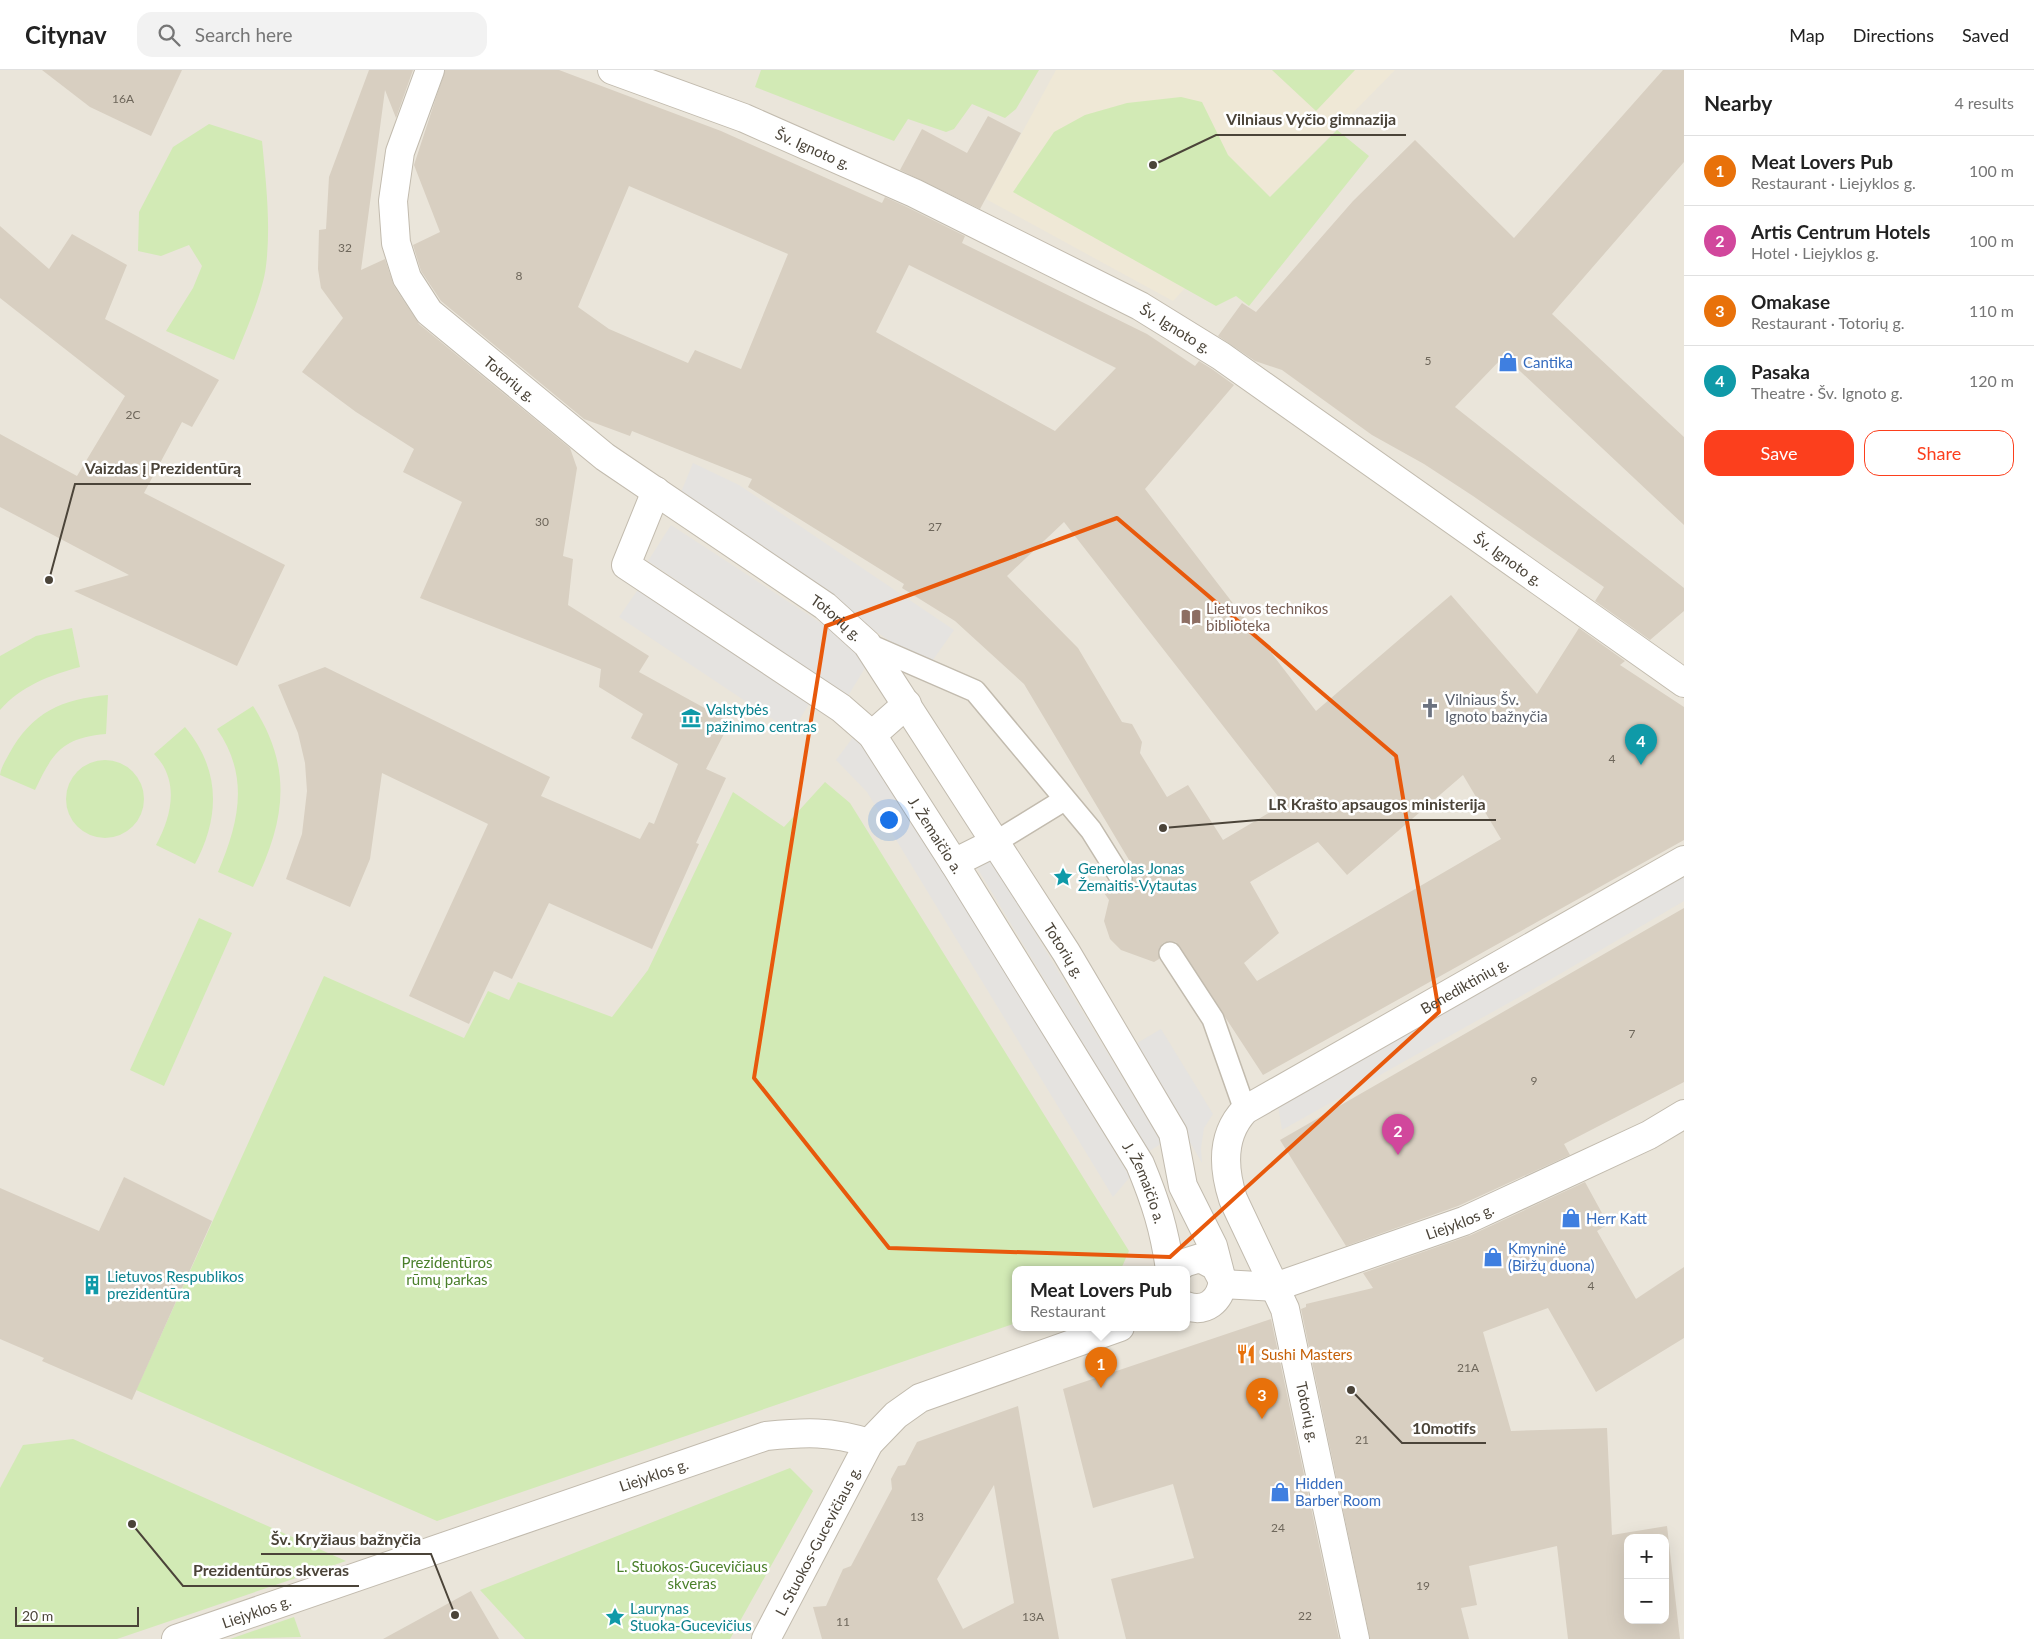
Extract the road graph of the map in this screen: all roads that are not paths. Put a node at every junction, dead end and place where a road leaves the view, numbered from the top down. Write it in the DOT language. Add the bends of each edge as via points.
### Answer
graph roads {
  1 [pos="430,70"];
  2 [pos="612,70"];
  3 [pos="656,491"];
  4 [pos="867,644"];
  5 [pos="1684,683"];
  6 [pos="907,704"];
  7 [pos="872,735"];
  8 [pos="1064,800"];
  9 [pos="994,842"];
  10 [pos="1684,860"];
  11 [pos="954,863"];
  12 [pos="1122,878"];
  13 [pos="1170,953"];
  14 [pos="1245,1110"];
  15 [pos="1684,1114"];
  16 [pos="1169,1266"];
  17 [pos="1180,1266"];
  18 [pos="1221,1279"];
  19 [pos="1275,1286"];
  20 [pos="1190,1307"];
  21 [pos="1109,1331"];
  22 [pos="869,1442"];
  23 [pos="176,1639"];
  24 [pos="766,1639"];
  25 [pos="1355,1639"];
  1 -- 3 [label="street, Totorių g." via="400,152 393,201 396,243 407,278 429,312 468,346 605,457"];
  2 -- 5 [label="street, Šv. Ignoto g." via="744,118 914,193 1140,306 1221,356"];
  3 -- 4 [label="street, Totorių g." via="825,606"];
  3 -- 7 [label="street, J. Žemaičio a." via="626,565 841,708"];
  4 -- 6 [label="street, Totorių g."];
  4 -- 8 [label="lane" via="974,691"];
  6 -- 7 [label="street"];
  6 -- 9 [label="street, Totorių g."];
  7 -- 11 [label="street, J. Žemaičio a."];
  8 -- 9 [label="lane"];
  8 -- 12 [label="lane" via="1092,830"];
  9 -- 11 [label="street"];
  9 -- 18 [label="street, Totorių g." via="1066,952 1173,1133 1183,1186 1213,1246"];
  10 -- 14 [label="street, Benediktinių g."];
  11 -- 16 [label="street, J. Žemaičio a." via="1140,1164 1156,1202"];
  13 -- 14 [label="lane" via="1213,1019"];
  14 -- 19 [label="street, Totorių g." via="1234,1121 1229,1133 1226,1173 1233,1199"];
  15 -- 19 [label="street, Liejyklos g." via="1648,1135 1464,1221"];
  17 -- 18 [label="street" via="1200,1258 1208,1261"];
  18 -- 19 [label="street, Liejyklos g."];
  18 -- 20 [label="street" via="1217,1299 1210,1305"];
  19 -- 25 [label="street, Totorių g." via="1285,1309"];
  21 -- 22 [label="street" via="920,1398 896,1415"];
  22 -- 23 [label="street, Liejyklos g." via="839,1434 803,1432 766,1436"];
  22 -- 24 [label="street, L. Stuokos-Gucevičiaus g."];
}
